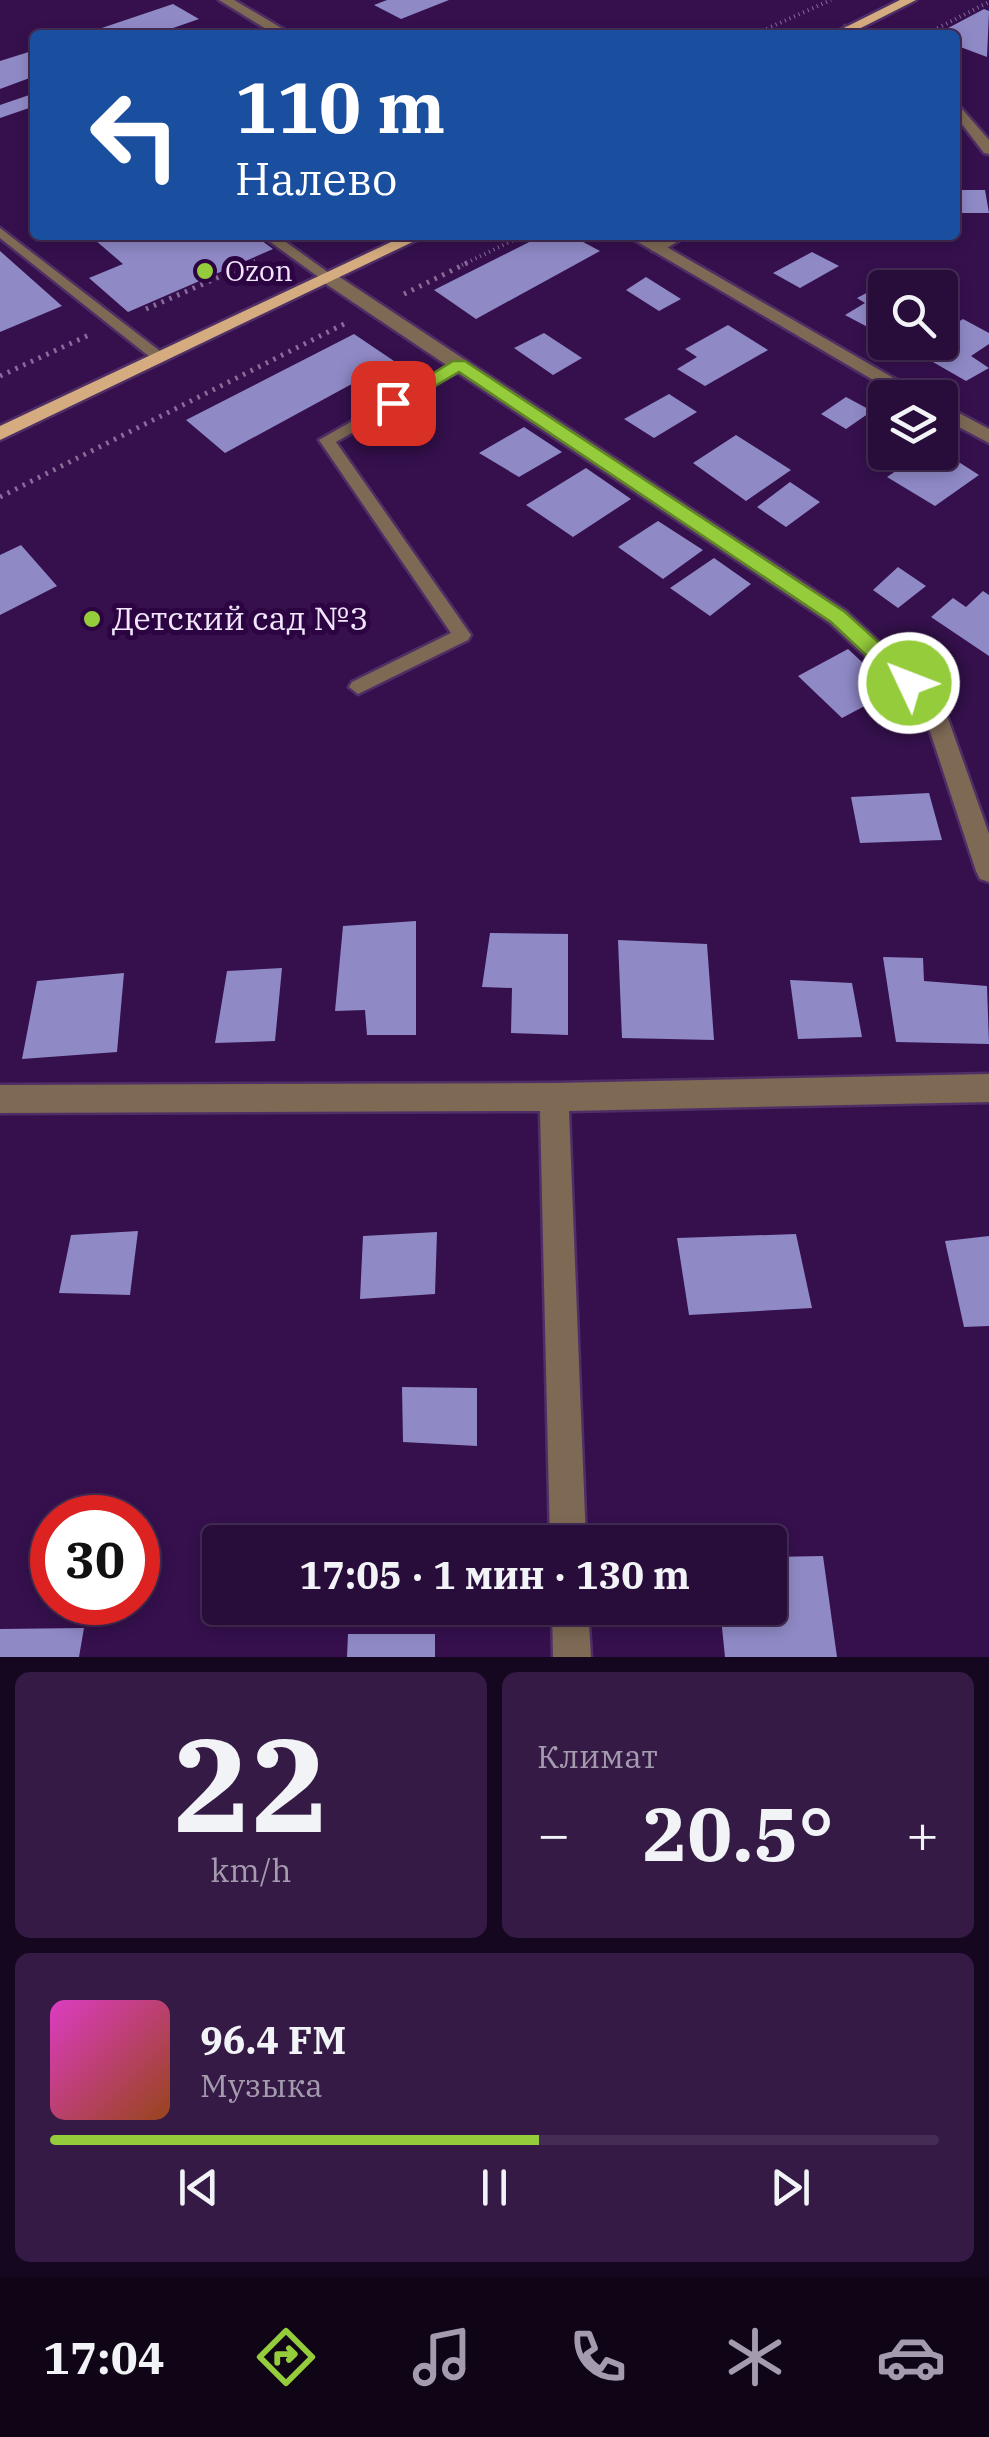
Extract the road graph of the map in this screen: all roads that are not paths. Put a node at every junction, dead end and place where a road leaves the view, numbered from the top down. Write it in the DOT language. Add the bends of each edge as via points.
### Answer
graph roads {
  1 [pos="225,0"];
  2 [pos="910,0"];
  3 [pos="277,30"];
  4 [pos="855,30"];
  5 [pos="960,112"];
  6 [pos="989,150"];
  7 [pos="0,232"];
  8 [pos="274,240"];
  9 [pos="408,240"];
  10 [pos="643,240"];
  11 [pos="672,240"];
  12 [pos="657,248"];
  13 [pos="328,278"];
  14 [pos="160,358"];
  15 [pos="459,365"];
  16 [pos="888,380"];
  17 [pos="958,420"];
  18 [pos="0,434"];
  19 [pos="989,437"];
  20 [pos="358,688"];
  21 [pos="989,871"];
  22 [pos="989,1088"];
  23 [pos="0,1098"];
  24 [pos="554,1098"];
  25 [pos="567,1525"];
  26 [pos="571,1625"];
  27 [pos="572,1657"];
  1 -- 3 [label="street"];
  2 -- 4 [label="main road"];
  5 -- 6 [label="street"];
  7 -- 14 [label="lane"];
  8 -- 13 [label="lane"];
  9 -- 13 [label="main road"];
  10 -- 12 [label="street"];
  11 -- 12 [label="lane"];
  12 -- 16 [label="street"];
  13 -- 14 [label="main road"];
  13 -- 15 [label="street"];
  14 -- 18 [label="main road"];
  15 -- 20 [label="lane" via="327,440 462,635"];
  15 -- 21 [label="street" via="838,617 933,705"];
  17 -- 19 [label="street"];
  22 -- 24 [label="street"];
  23 -- 24 [label="street"];
  24 -- 25 [label="street"];
  26 -- 27 [label="street"];
}
